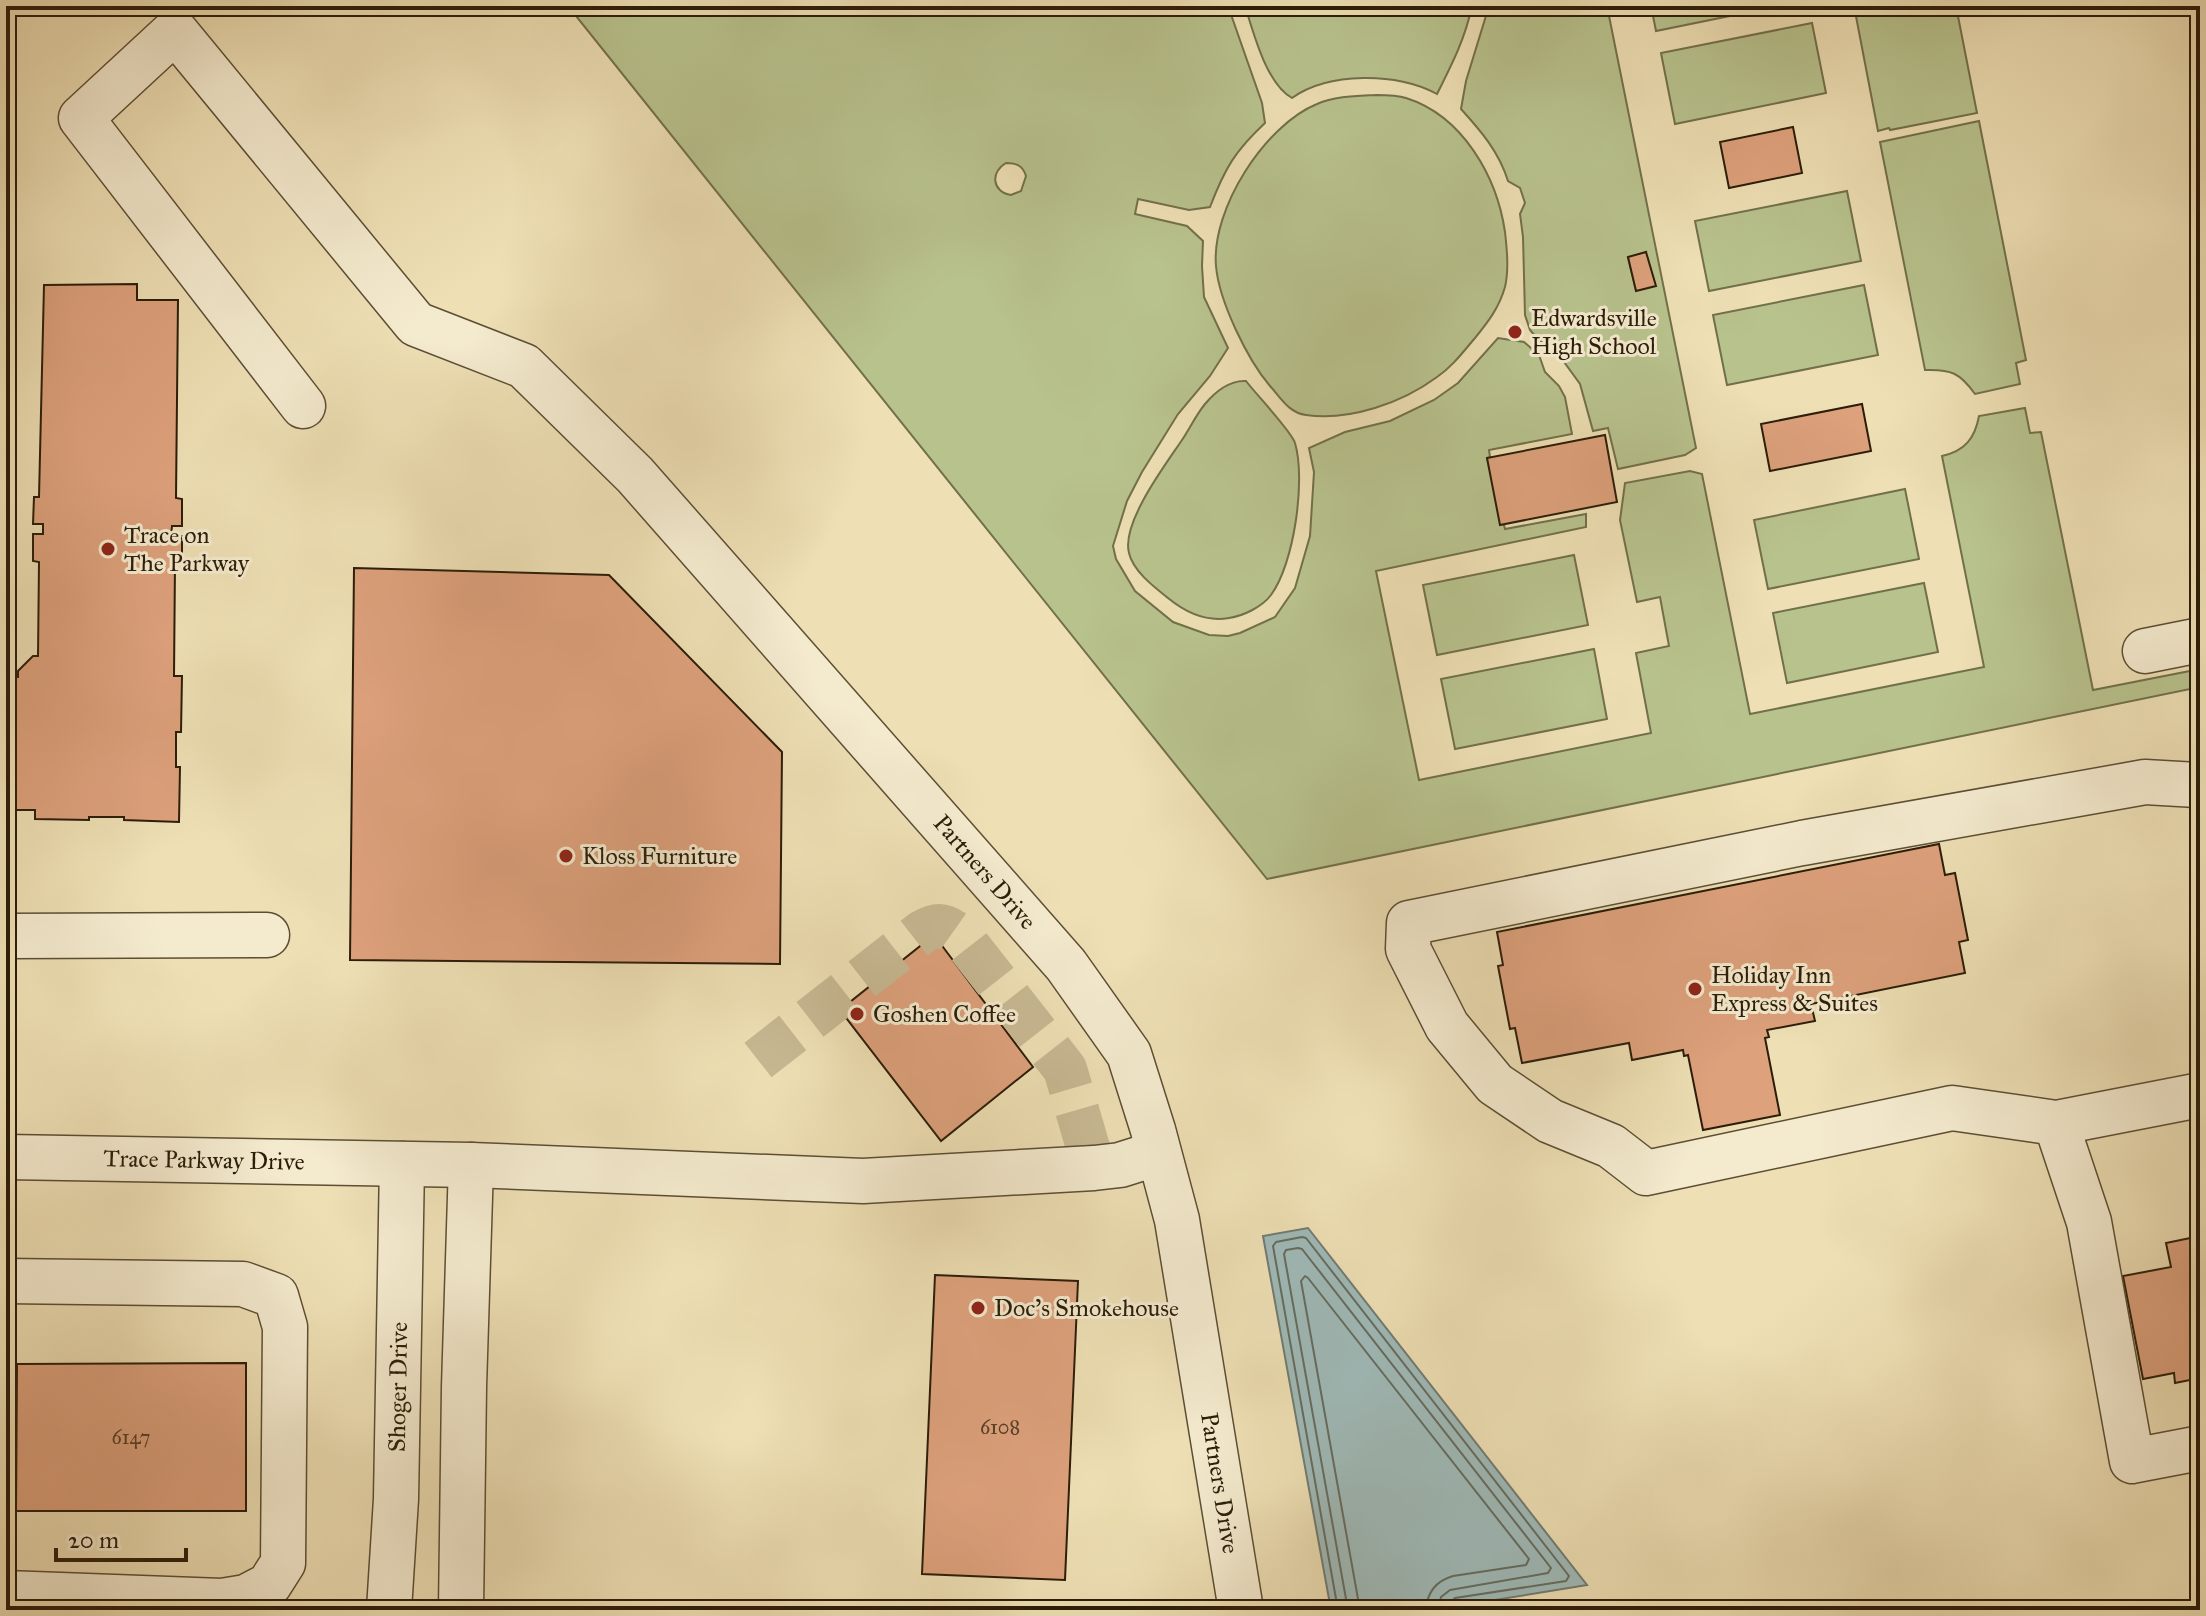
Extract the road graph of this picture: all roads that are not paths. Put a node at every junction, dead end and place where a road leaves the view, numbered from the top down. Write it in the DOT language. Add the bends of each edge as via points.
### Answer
graph roads {
  1 [pos="174,18"];
  2 [pos="303,406"];
  3 [pos="2200,640"];
  4 [pos="2145,651"];
  5 [pos="2200,788"];
  6 [pos="267,935"];
  7 [pos="6,936"];
  8 [pos="2200,1095"];
  9 [pos="2056,1123"];
  10 [pos="1158,1153"];
  11 [pos="6,1157"];
  12 [pos="402,1164"];
  13 [pos="471,1165"];
  14 [pos="6,1281"];
  15 [pos="2200,1448"];
  16 [pos="6,1593"];
  17 [pos="389,1610"];
  18 [pos="461,1610"];
  19 [pos="1241,1610"];
  1 -- 2 [label="street" via="81,118"];
  1 -- 10 [label="street, Partners Drive" via="416,324 524,366 635,475 1066,965 1129,1054"];
  3 -- 4 [label="street"];
  5 -- 9 [label="street" via="2145,782 1802,843 1409,923 1408,949 1447,1026 1495,1084 1550,1121 1611,1146 1646,1173 1952,1108"];
  6 -- 7 [label="street"];
  8 -- 9 [label="street"];
  9 -- 15 [label="street" via="2089,1222 2132,1461"];
  10 -- 13 [label="street, Trace Parkway Drive" via="1094,1168 863,1181"];
  10 -- 19 [label="street, Partners Drive" via="1177,1220"];
  11 -- 12 [label="street, Trace Parkway Drive"];
  12 -- 13 [label="street, Trace Parkway Drive"];
  12 -- 17 [label="street, Shoger Drive"];
  13 -- 18 [label="street"];
  14 -- 16 [label="street" via="243,1284 276,1296 285,1327 283,1563 269,1585 222,1601"];
}
